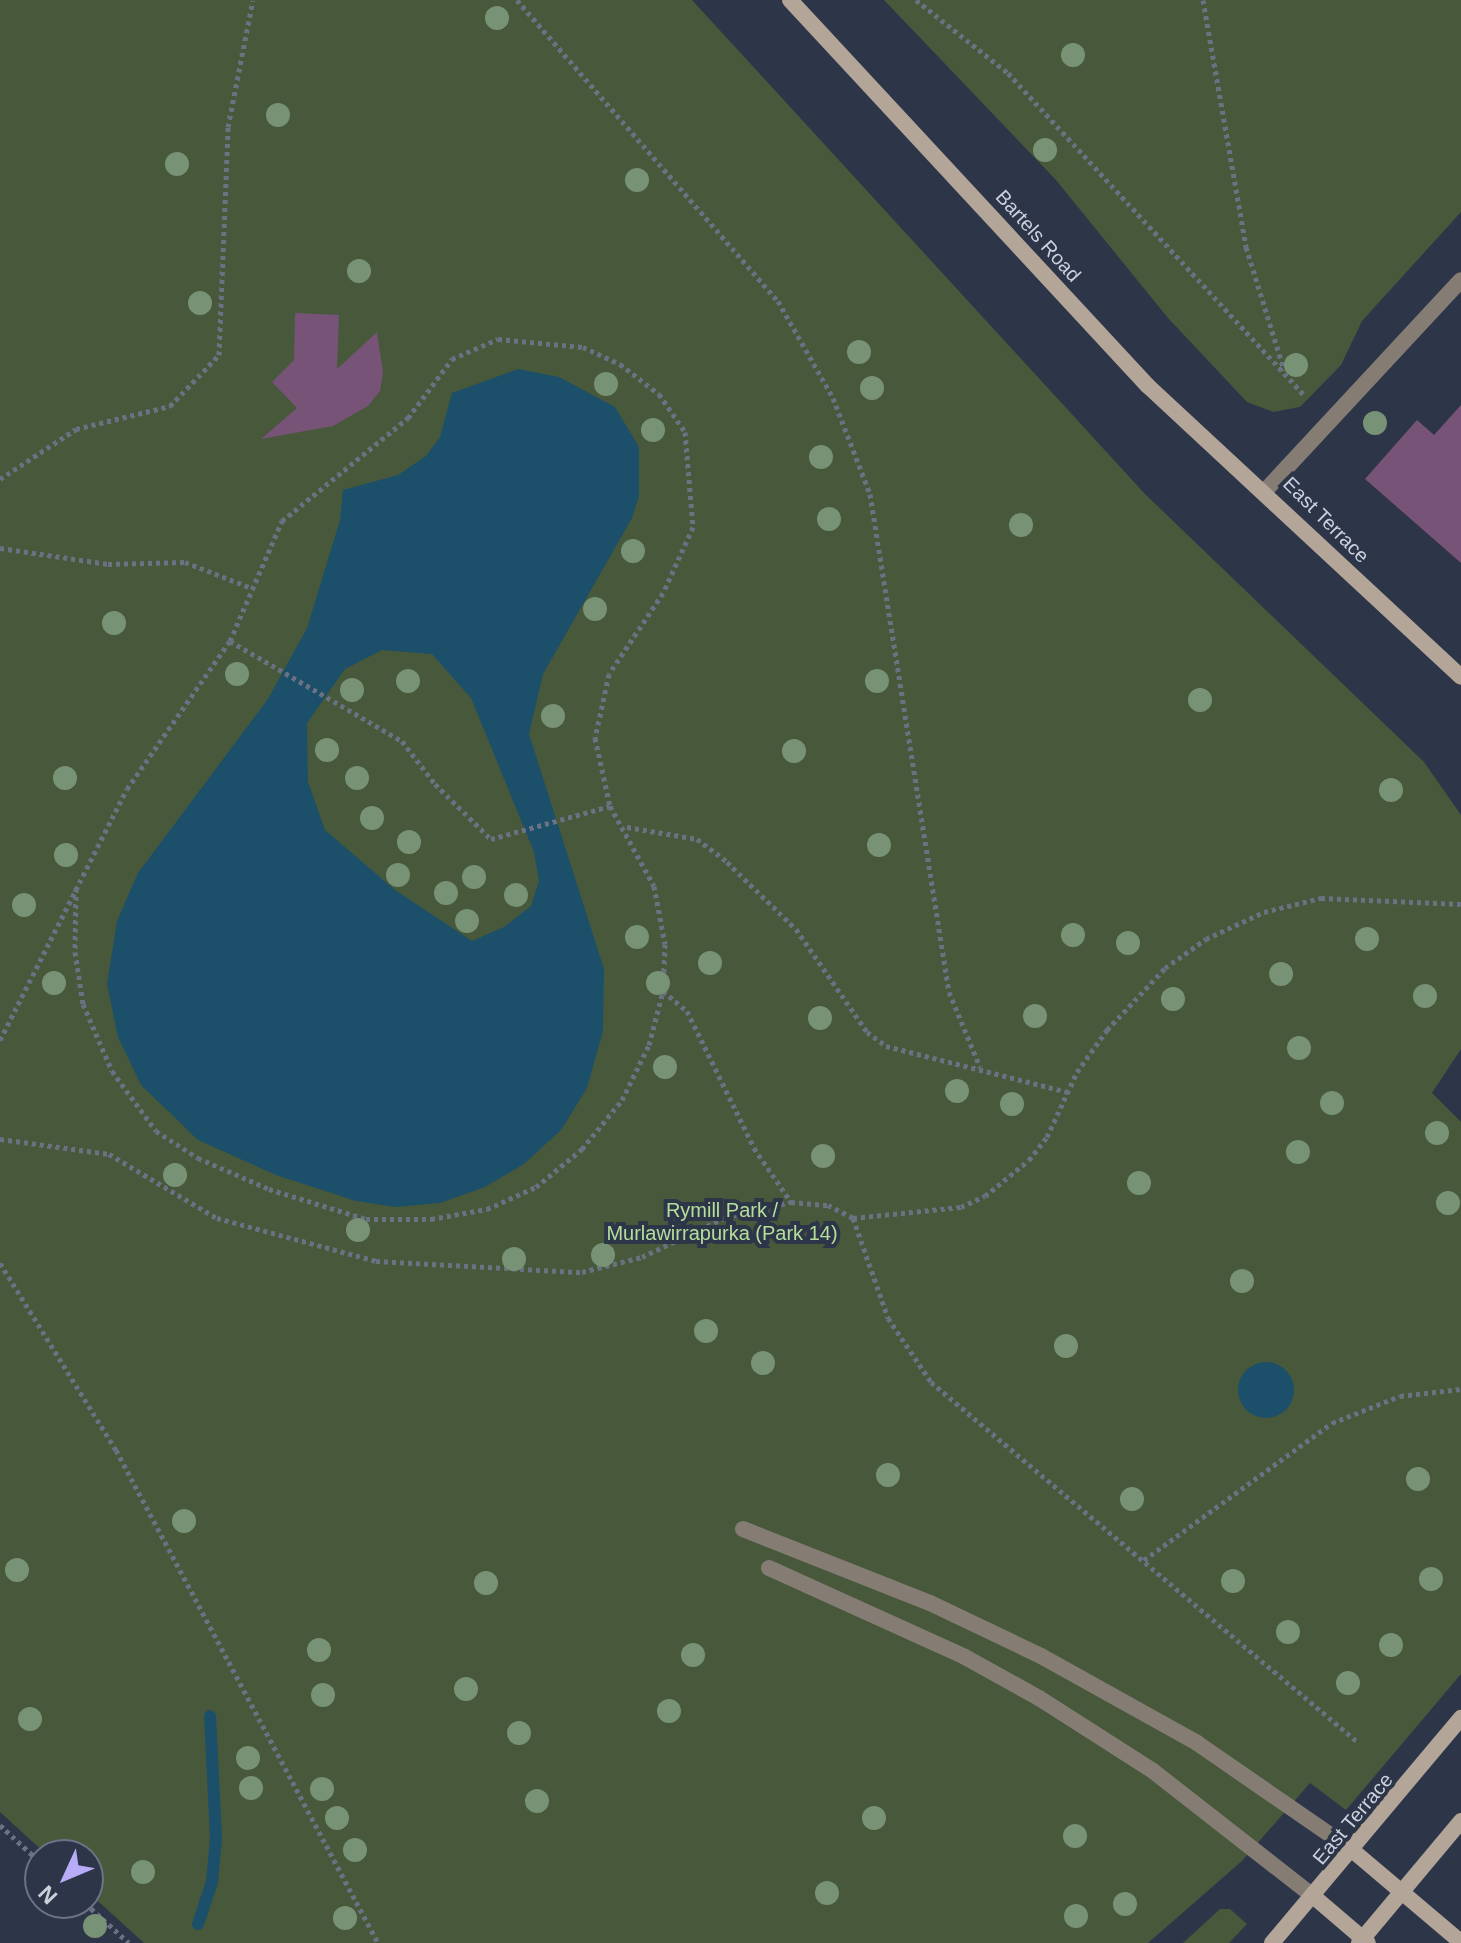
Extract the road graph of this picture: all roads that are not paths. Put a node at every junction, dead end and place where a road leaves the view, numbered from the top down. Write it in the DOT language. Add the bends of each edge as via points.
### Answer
graph roads {
  1 [pos="790,0"];
  2 [pos="1461,280"];
  3 [pos="1264,492"];
  4 [pos="1461,677"];
  5 [pos="743,1529"];
  6 [pos="769,1568"];
  7 [pos="881,1584"];
  8 [pos="869,1611"];
  9 [pos="1461,1718"];
  10 [pos="1461,1821"];
  11 [pos="1352,1850"];
  12 [pos="1403,1890"];
  13 [pos="1313,1896"];
  14 [pos="1363,1941"];
  15 [pos="1461,1942"];
  16 [pos="1272,1943"];
  1 -- 3 [label="main road, Bartels Road" via="1148,386"];
  2 -- 3 [label="street, East Terrace"];
  3 -- 4 [label="main road, East Terrace"];
  5 -- 7 [label="street"];
  6 -- 8 [label="street"];
  7 -- 8 [label="street"];
  7 -- 11 [label="street" via="1041,1656 1197,1743"];
  8 -- 13 [label="street" via="965,1657 1113,1743"];
  9 -- 11 [label="main road, East Terrace"];
  10 -- 12 [label="main road"];
  11 -- 12 [label="main road"];
  11 -- 13 [label="main road, East Terrace"];
  12 -- 14 [label="main road"];
  12 -- 15 [label="main road"];
  13 -- 14 [label="main road"];
  13 -- 16 [label="main road, East Terrace"];
}
